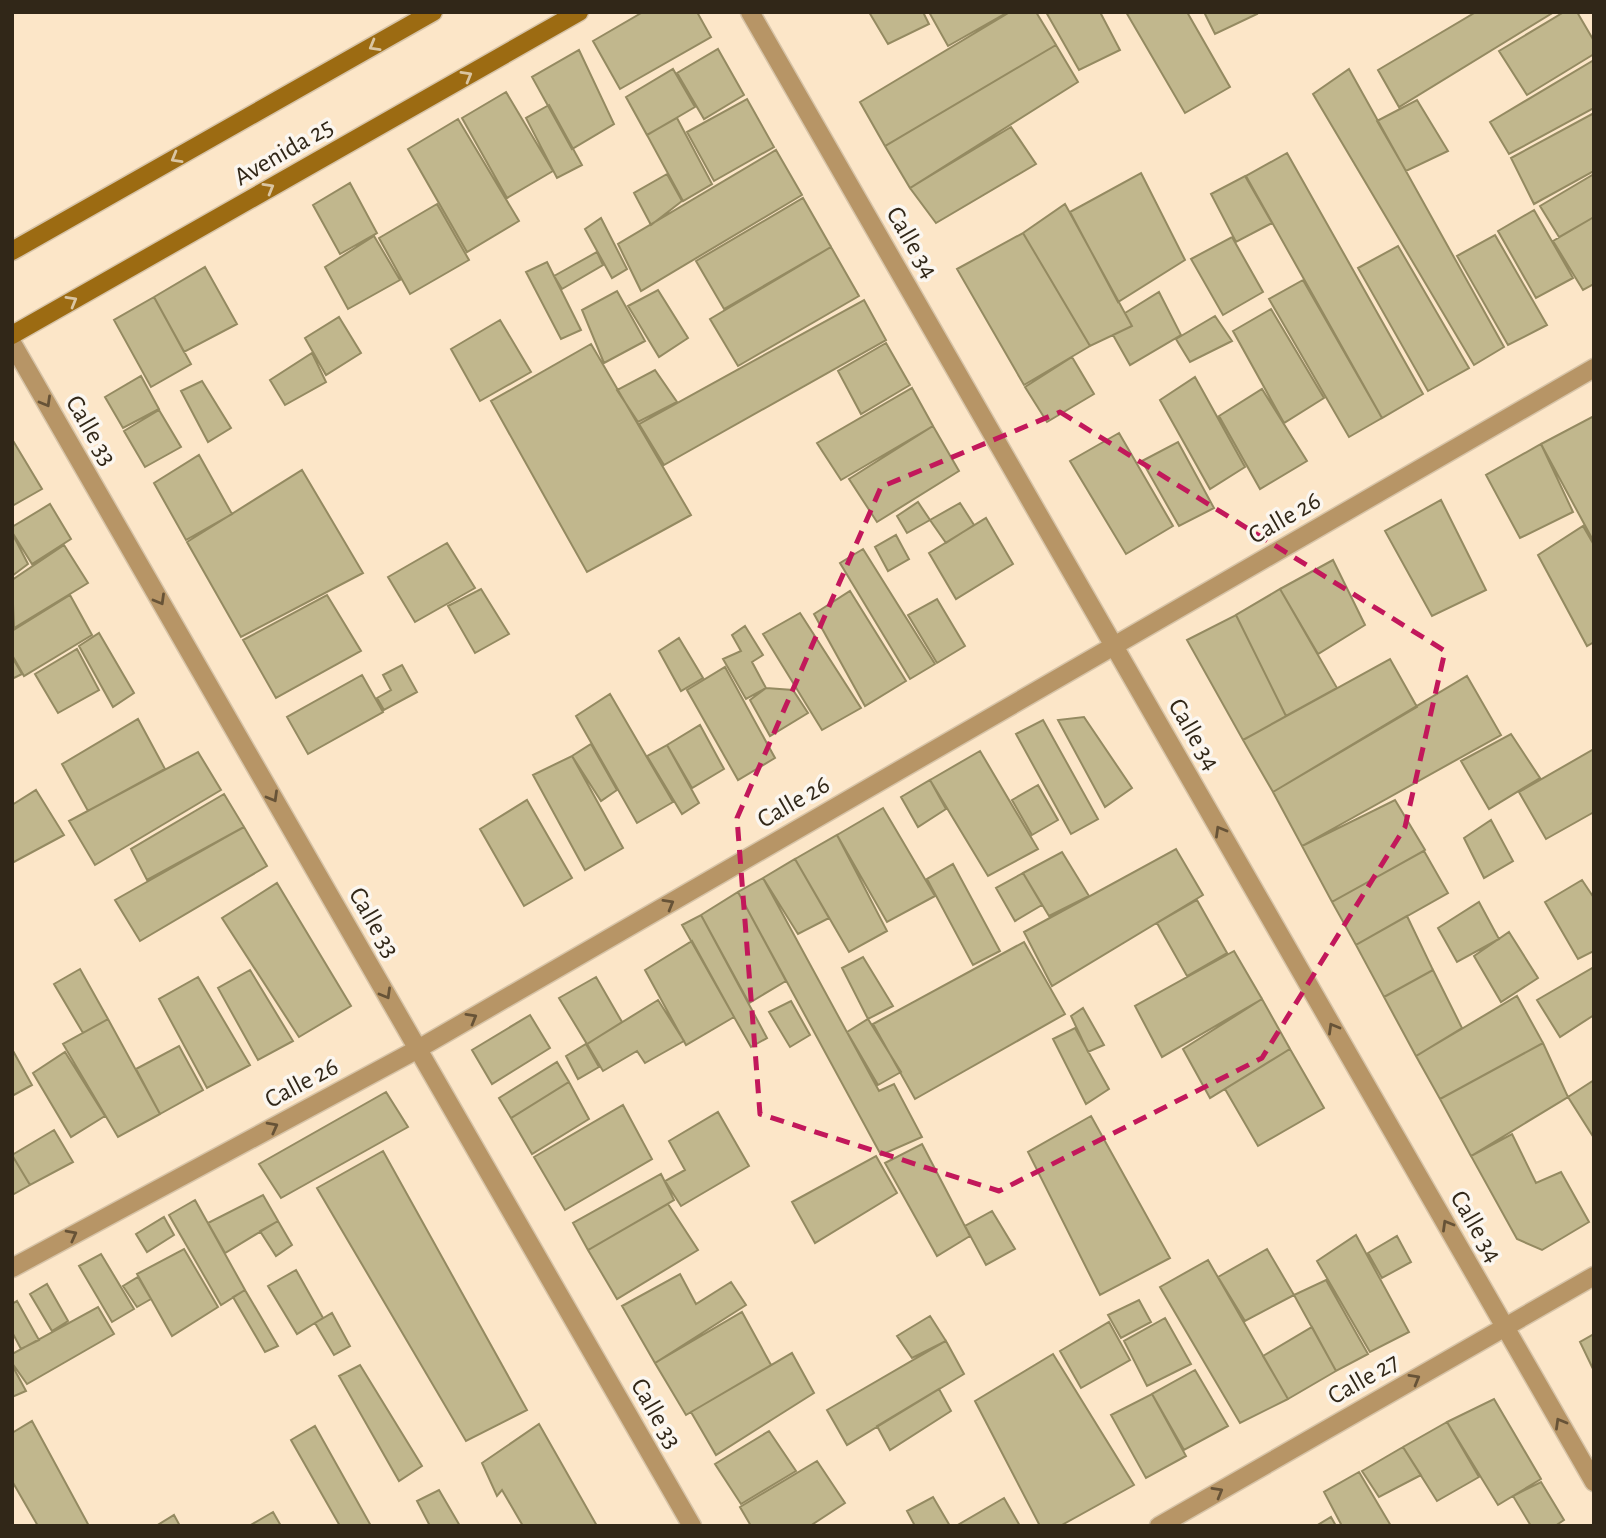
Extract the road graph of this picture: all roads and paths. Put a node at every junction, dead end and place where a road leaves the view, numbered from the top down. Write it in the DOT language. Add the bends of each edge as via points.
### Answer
graph roads {
  1 [pos="433,12"];
  2 [pos="579,12"];
  3 [pos="750,12"];
  4 [pos="12,251"];
  5 [pos="12,335"];
  6 [pos="12,343"];
  7 [pos="1594,368"];
  8 [pos="1114,646"];
  9 [pos="418,1049"];
  10 [pos="12,1268"];
  11 [pos="1594,1276"];
  12 [pos="1505,1327"];
  13 [pos="1594,1482"];
  14 [pos="692,1526"];
  15 [pos="1159,1526"];
  1 -- 4 [label="main road, Avenida 25, one-way"];
  5 -- 2 [label="main road, Avenida 25, one-way"];
  3 -- 8 [label="street, Calle 34"];
  6 -- 9 [label="street, Calle 33, one-way"];
  7 -- 8 [label="street, Calle 26"];
  9 -- 8 [label="street, Calle 26, one-way"];
  12 -- 8 [label="street, Calle 34, one-way"];
  10 -- 9 [label="street, Calle 26, one-way"];
  9 -- 14 [label="street, Calle 33"];
  11 -- 12 [label="street, Calle 27"];
  13 -- 12 [label="street, Calle 34, one-way"];
  15 -- 12 [label="street, Calle 27, one-way"];
}
